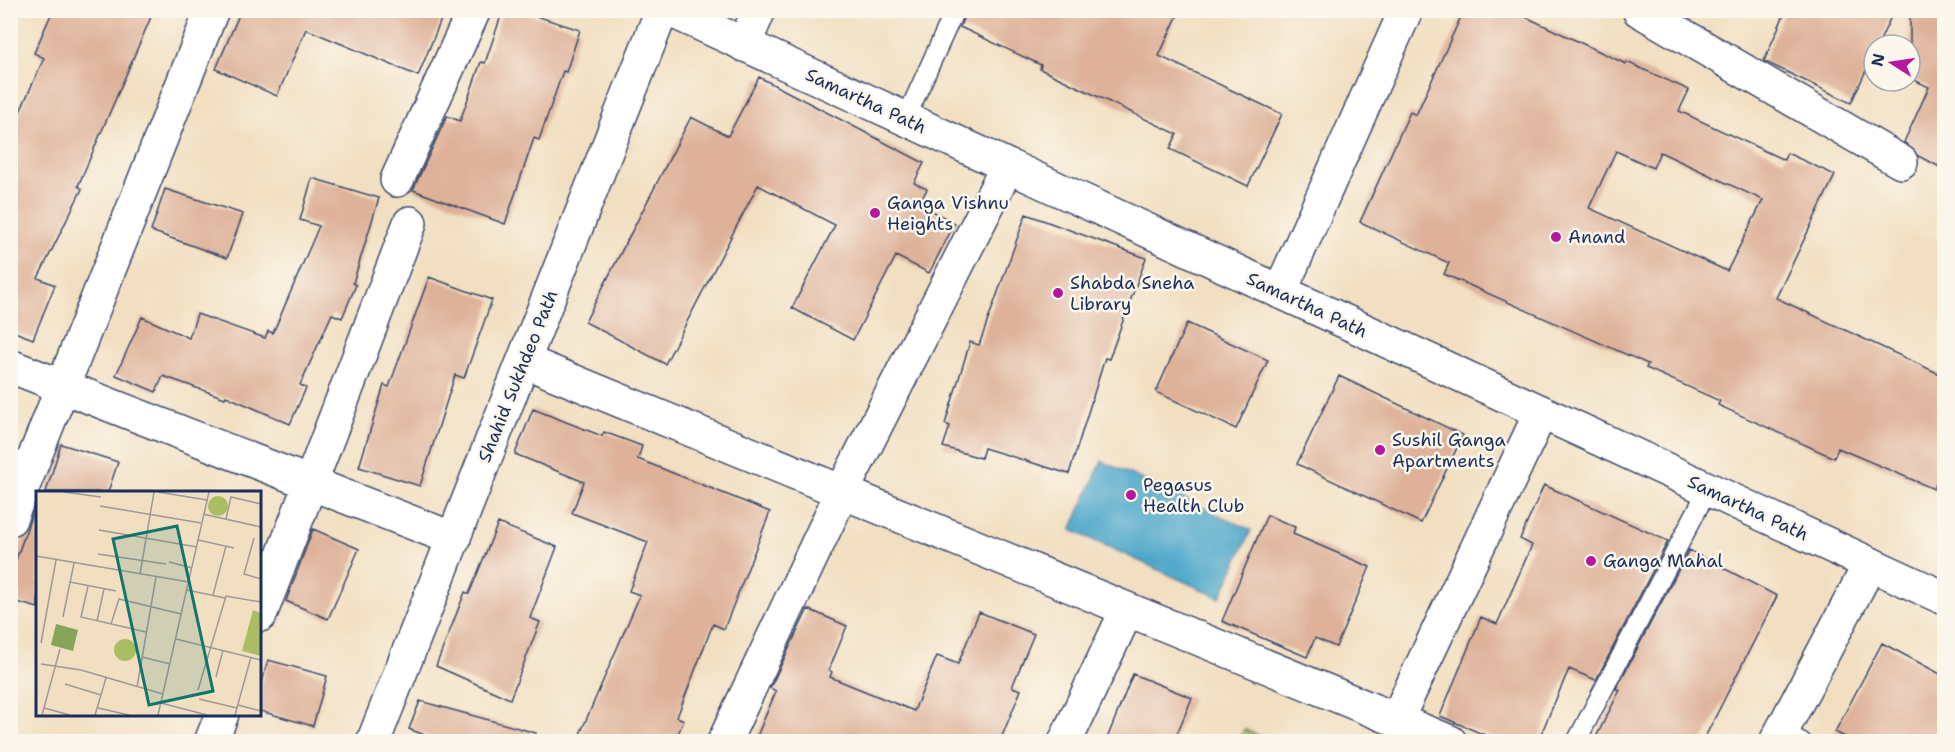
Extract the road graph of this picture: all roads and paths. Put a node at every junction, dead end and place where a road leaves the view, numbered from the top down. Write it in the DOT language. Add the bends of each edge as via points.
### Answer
graph roads {
  1 [pos="212,10"];
  2 [pos="474,10"];
  3 [pos="662,10"];
  4 [pos="670,10"];
  5 [pos="759,10"];
  6 [pos="955,10"];
  7 [pos="1406,10"];
  8 [pos="1639,10"];
  9 [pos="744,45"];
  10 [pos="905,120"];
  11 [pos="1901,162"];
  12 [pos="1007,167"];
  13 [pos="397,180"];
  14 [pos="410,224"];
  15 [pos="1280,292"];
  16 [pos="524,361"];
  17 [pos="10,366"];
  18 [pos="62,387"];
  19 [pos="1541,412"];
  20 [pos="310,483"];
  21 [pos="1708,489"];
  22 [pos="842,492"];
  23 [pos="10,519"];
  24 [pos="454,538"];
  25 [pos="1870,564"];
  26 [pos="1944,598"];
  27 [pos="1127,610"];
  28 [pos="261,612"];
  29 [pos="221,716"];
  30 [pos="1396,721"];
  31 [pos="1787,738"];
  32 [pos="211,741"];
  33 [pos="374,741"];
  34 [pos="724,741"];
  35 [pos="1065,741"];
  36 [pos="1450,741"];
  37 [pos="1576,741"];
  1 -- 18 [label="street"];
  2 -- 13 [label="street"];
  3 -- 16 [label="street, Shahid Sukhdeo Path"];
  4 -- 9 [label="street, Samartha Path"];
  5 -- 9 [label="street"];
  6 -- 10 [label="lane"];
  7 -- 15 [label="street"];
  8 -- 11 [label="street"];
  9 -- 10 [label="street, Samartha Path"];
  10 -- 12 [label="street, Samartha Path"];
  12 -- 15 [label="street, Samartha Path"];
  12 -- 22 [label="street"];
  14 -- 20 [label="street"];
  15 -- 19 [label="street, Samartha Path"];
  16 -- 22 [label="street"];
  16 -- 24 [label="street, Shahid Sukhdeo Path"];
  17 -- 18 [label="street"];
  18 -- 20 [label="street"];
  18 -- 23 [label="street"];
  19 -- 21 [label="street, Samartha Path"];
  19 -- 30 [label="street"];
  20 -- 24 [label="street"];
  20 -- 28 [label="street"];
  21 -- 25 [label="street, Samartha Path"];
  21 -- 37 [label="lane"];
  22 -- 27 [label="street"];
  22 -- 34 [label="street"];
  24 -- 33 [label="street, Shahid Sukhdeo Path"];
  25 -- 26 [label="street, Samartha Path"];
  25 -- 31 [label="street"];
  27 -- 30 [label="street"];
  27 -- 35 [label="street"];
  29 -- 32 [label="street"];
  30 -- 36 [label="street"];
}
